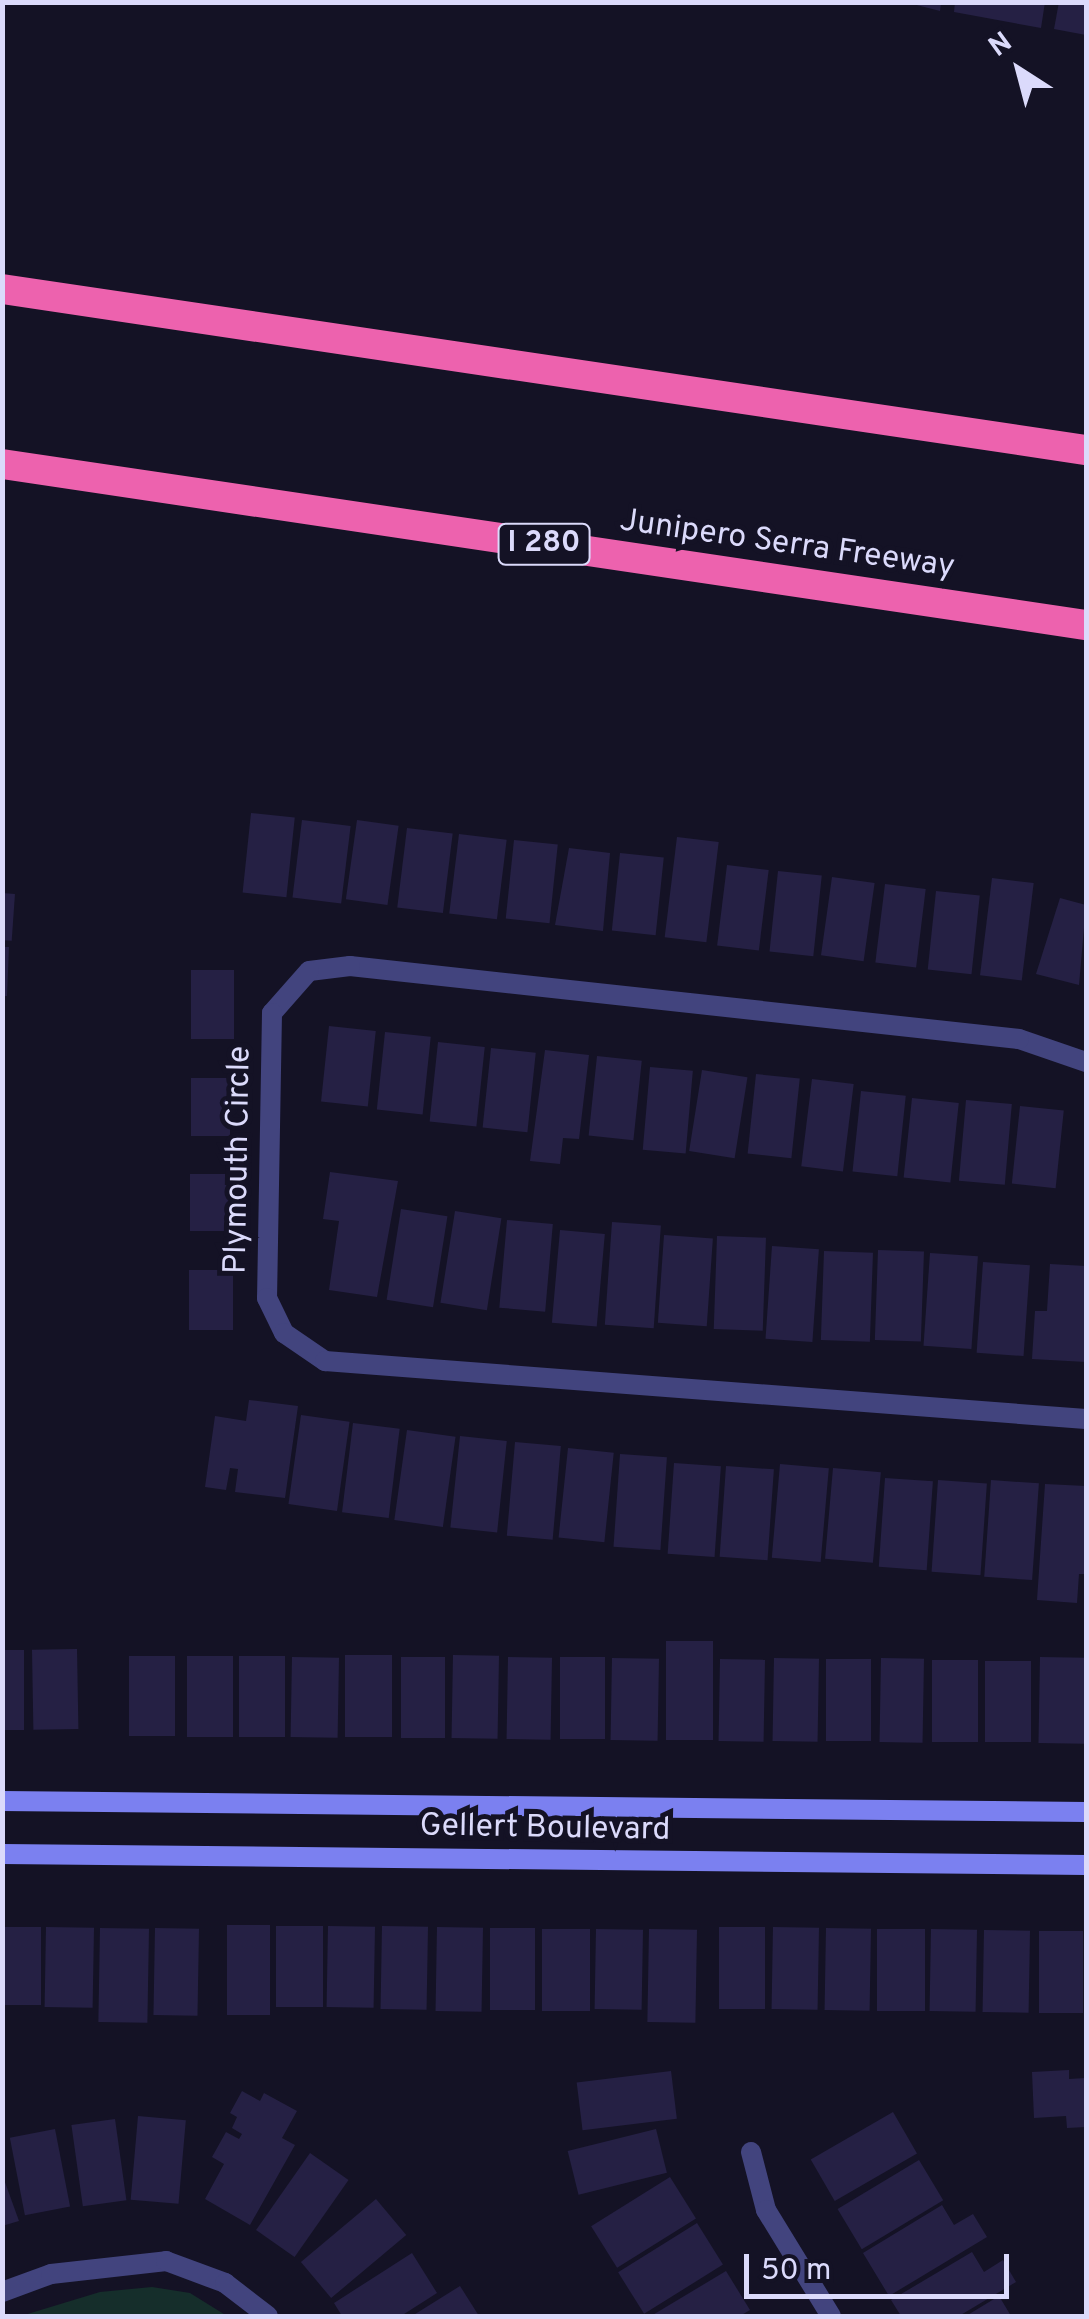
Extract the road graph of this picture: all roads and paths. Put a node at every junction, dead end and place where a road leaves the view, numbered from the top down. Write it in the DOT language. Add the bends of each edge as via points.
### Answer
graph roads {
  1 [pos="2,289"];
  2 [pos="1086,450"];
  3 [pos="2,464"];
  4 [pos="1086,624"];
  5 [pos="1086,1062"];
  6 [pos="1086,1419"];
  7 [pos="2,1801"];
  8 [pos="1086,1812"];
  9 [pos="2,1854"];
  10 [pos="1086,1865"];
  11 [pos="751,2152"];
  12 [pos="2,2292"];
  13 [pos="268,2316"];
  14 [pos="832,2316"];
  1 -- 2 [label="highway"];
  3 -- 4 [label="highway, Junipero Serra Freeway / I 280"];
  5 -- 6 [label="street, Plymouth Circle" via="1019,1039 350,966 309,971 272,1013 267,1298 284,1334 325,1360"];
  7 -- 8 [label="main road, Gellert Boulevard"];
  9 -- 10 [label="main road, Gellert Boulevard"];
  11 -- 14 [label="street" via="766,2210"];
  12 -- 13 [label="street" via="51,2274 166,2261 225,2283"];
}
